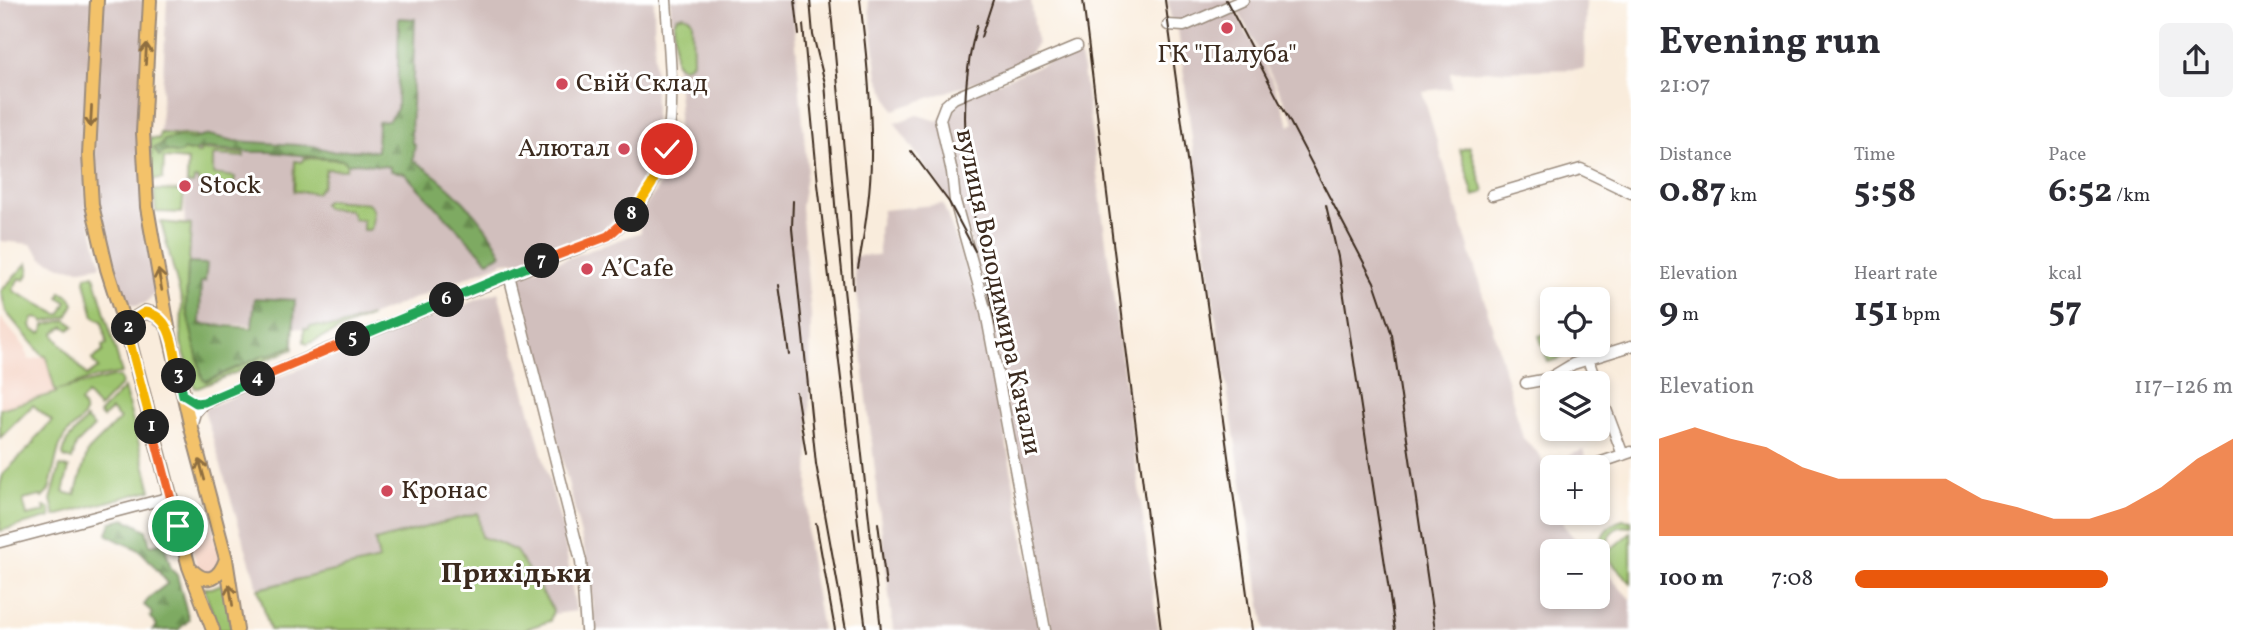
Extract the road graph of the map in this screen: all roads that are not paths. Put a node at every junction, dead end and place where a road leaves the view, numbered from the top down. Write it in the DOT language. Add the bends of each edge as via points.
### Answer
graph roads {
  1 [pos="97,0"];
  2 [pos="150,0"];
  3 [pos="666,0"];
  4 [pos="1243,0"];
  5 [pos="1168,26"];
  6 [pos="1077,46"];
  7 [pos="1631,193"];
  8 [pos="1492,195"];
  9 [pos="509,275"];
  10 [pos="168,327"];
  11 [pos="128,335"];
  12 [pos="1631,346"];
  13 [pos="1588,359"];
  14 [pos="1592,371"];
  15 [pos="1526,383"];
  16 [pos="183,395"];
  17 [pos="204,402"];
  18 [pos="1610,414"];
  19 [pos="191,428"];
  20 [pos="1627,453"];
  21 [pos="1610,459"];
  22 [pos="171,497"];
  23 [pos="0,541"];
  24 [pos="226,559"];
  25 [pos="189,567"];
  26 [pos="213,630"];
  27 [pos="237,630"];
  28 [pos="586,630"];
  29 [pos="1045,630"];
  1 -- 11 [label="main road, one-way" via="89,155 92,205"];
  10 -- 2 [label="main road, one-way" via="145,185"];
  3 -- 9 [label="street" via="671,126 652,184 636,210 608,236"];
  4 -- 5 [label="street" via="1184,26"];
  6 -- 29 [label="street, вулиця Володимира Качали" via="954,98 940,119 955,201 986,312"];
  7 -- 8 [label="street" via="1581,169"];
  9 -- 17 [label="street"];
  9 -- 28 [label="street" via="581,561"];
  10 -- 11 [label="main road" via="157,315 145,312 132,320"];
  10 -- 16 [label="main road"];
  11 -- 22 [label="main road"];
  12 -- 13 [label="street"];
  13 -- 14 [label="street"];
  13 -- 15 [label="street" via="1548,379"];
  16 -- 17 [label="street"];
  16 -- 19 [label="main road"];
  17 -- 19 [label="street"];
  18 -- 20 [label="street"];
  24 -- 19 [label="main road, one-way"];
  20 -- 21 [label="street"];
  22 -- 23 [label="street"];
  22 -- 25 [label="main road"];
  24 -- 25 [label="main road" via="211,578 200,577"];
  27 -- 24 [label="main road, one-way"];
  25 -- 26 [label="main road"];
}
